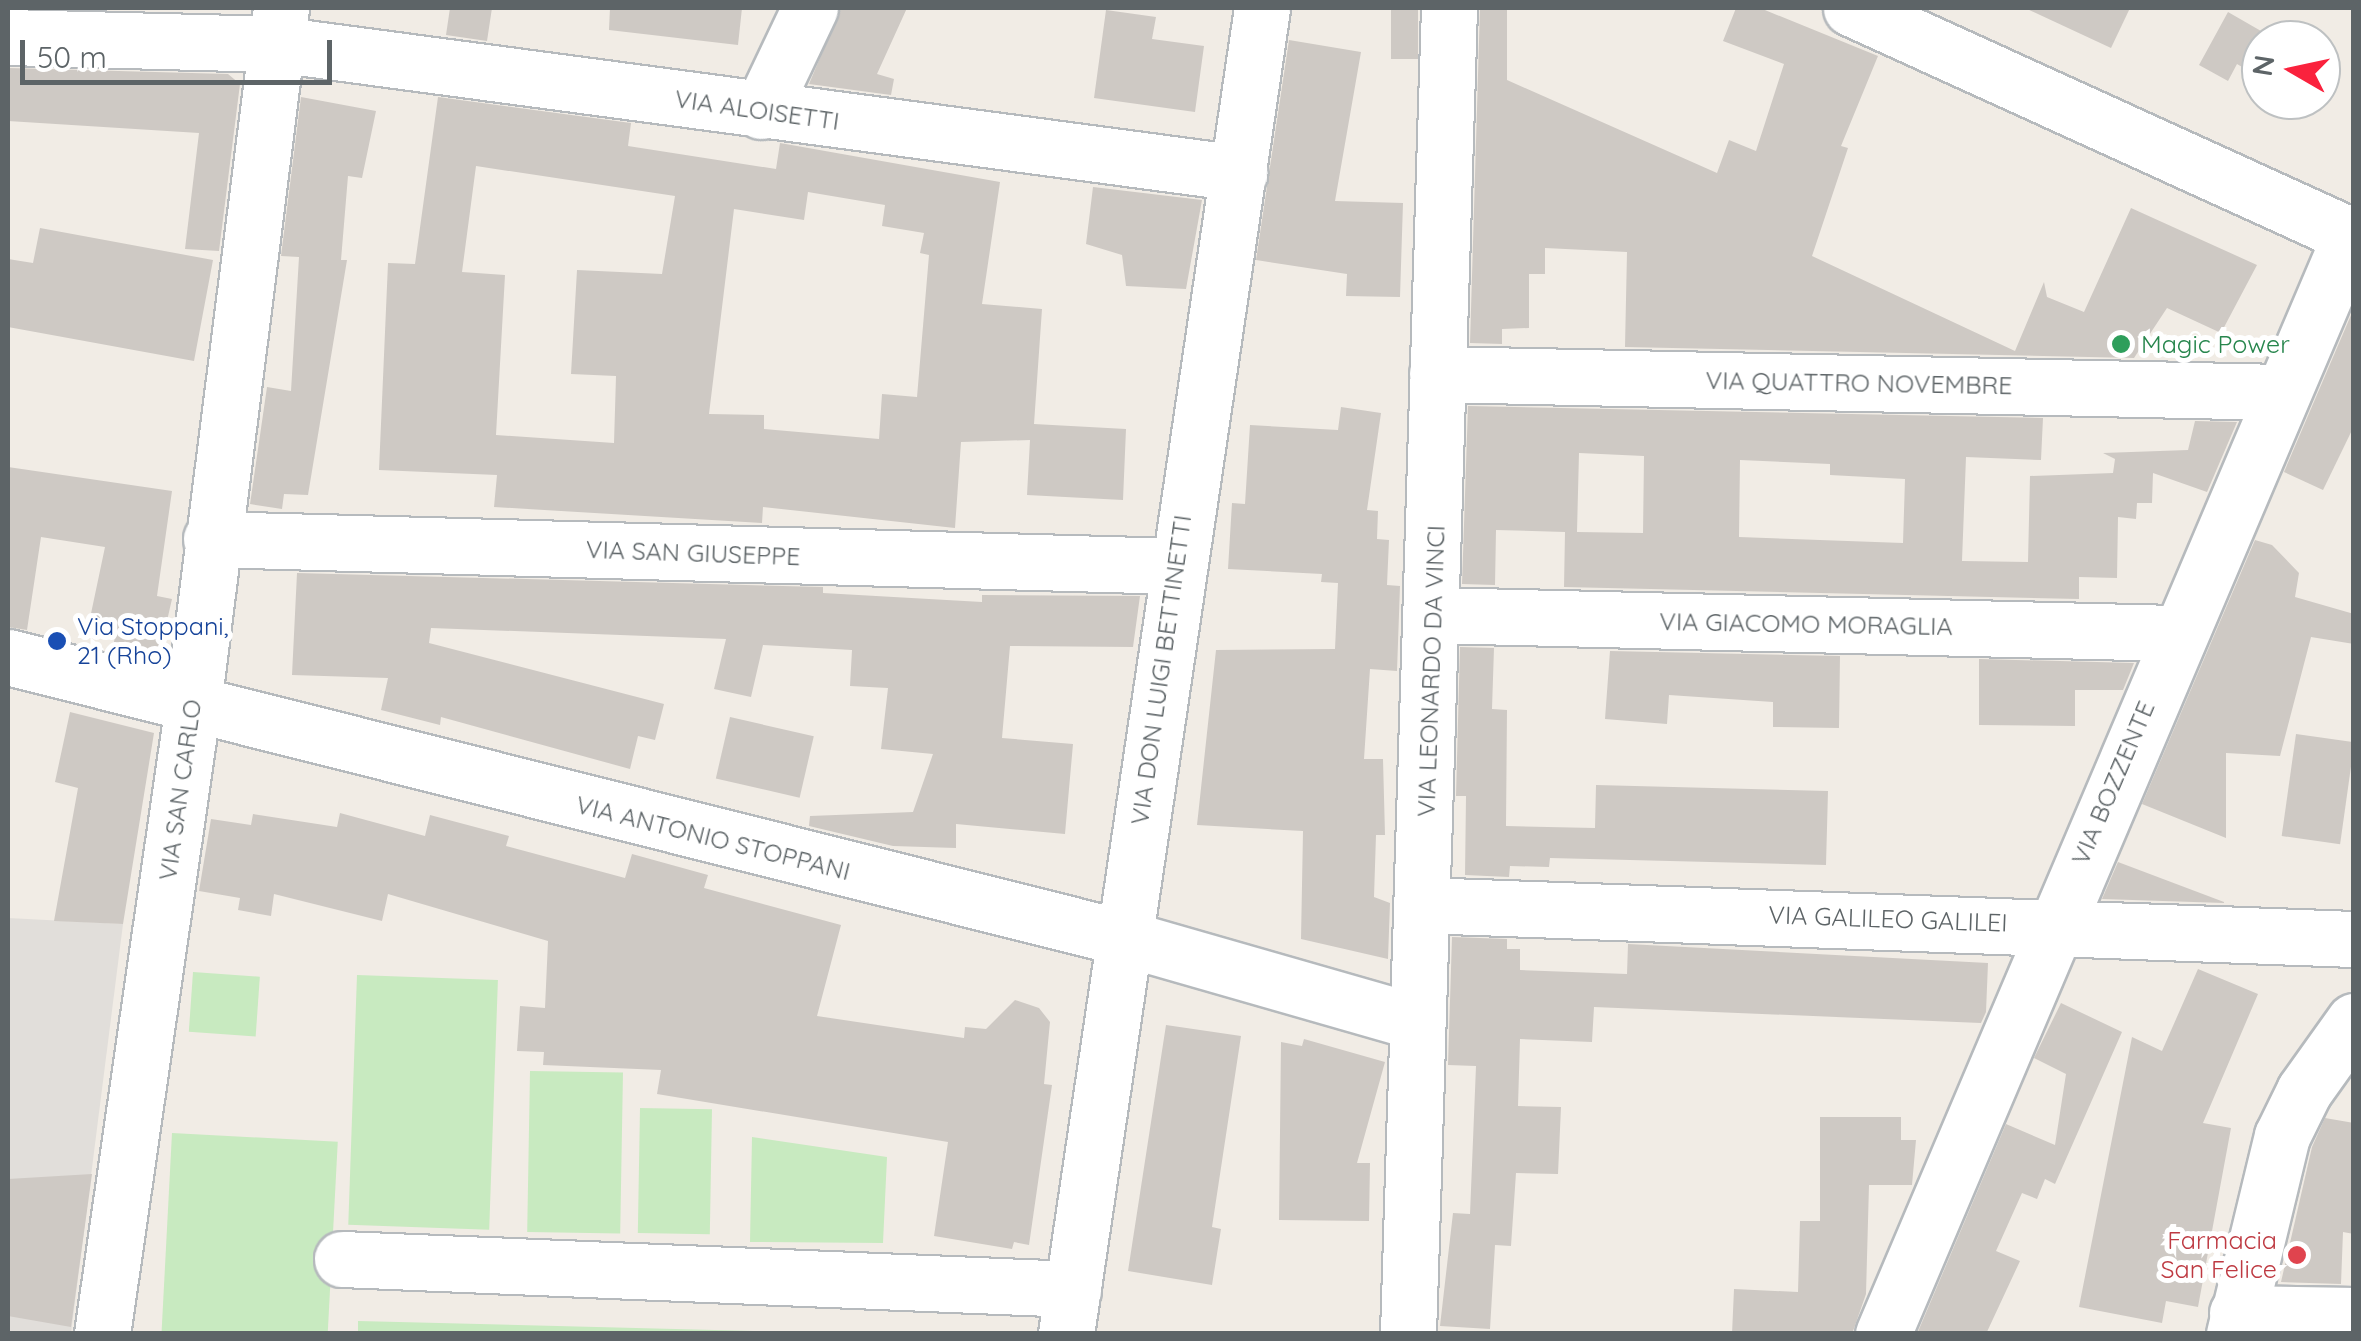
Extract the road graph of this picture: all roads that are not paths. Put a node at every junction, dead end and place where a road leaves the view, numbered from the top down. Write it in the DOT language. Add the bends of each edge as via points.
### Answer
graph roads {
  1 [pos="810,8"];
  2 [pos="1262,8"];
  3 [pos="1448,8"];
  4 [pos="1850,8"];
  5 [pos="278,26"];
  6 [pos="8,37"];
  7 [pos="761,111"];
  8 [pos="1238,172"];
  9 [pos="2352,237"];
  10 [pos="1438,374"];
  11 [pos="2280,392"];
  12 [pos="211,539"];
  13 [pos="1175,566"];
  14 [pos="1434,615"];
  15 [pos="2178,633"];
  16 [pos="8,658"];
  17 [pos="193,704"];
  18 [pos="1422,904"];
  19 [pos="2053,924"];
  20 [pos="1124,938"];
  21 [pos="2354,939"];
  22 [pos="2354,1021"];
  23 [pos="1417,1022"];
  24 [pos="342,1259"];
  25 [pos="1070,1311"];
  26 [pos="2354,1315"];
  27 [pos="2236,1323"];
  28 [pos="102,1334"];
  29 [pos="1408,1334"];
  30 [pos="1882,1334"];
  1 -- 7 [label="street"];
  2 -- 8 [label="street, VIA DON LUIGI BETTINETTI"];
  3 -- 10 [label="street, VIA LEONARDO DA VINCI"];
  4 -- 9 [label="street"];
  5 -- 6 [label="street, VIA ALOISETTI"];
  5 -- 7 [label="street, VIA ALOISETTI"];
  5 -- 12 [label="street, VIA SAN CARLO"];
  7 -- 8 [label="street, VIA ALOISETTI"];
  8 -- 13 [label="street, VIA DON LUIGI BETTINETTI"];
  9 -- 11 [label="street, VIA BOZZENTE"];
  10 -- 11 [label="street, VIA QUATTRO NOVEMBRE"];
  10 -- 14 [label="street, VIA LEONARDO DA VINCI"];
  11 -- 15 [label="street, VIA BOZZENTE"];
  12 -- 13 [label="street, VIA SAN GIUSEPPE"];
  12 -- 17 [label="street, VIA SAN CARLO"];
  13 -- 20 [label="street, VIA DON LUIGI BETTINETTI"];
  14 -- 15 [label="street, VIA GIACOMO MORAGLIA"];
  14 -- 18 [label="street, VIA LEONARDO DA VINCI"];
  15 -- 19 [label="street, VIA BOZZENTE"];
  16 -- 17 [label="street, VIA ANTONIO STOPPANI"];
  17 -- 20 [label="street, VIA ANTONIO STOPPANI"];
  17 -- 28 [label="street, VIA SAN CARLO"];
  18 -- 19 [label="street, VIA GALILEO GALILEI"];
  18 -- 23 [label="street, VIA LEONARDO DA VINCI"];
  19 -- 21 [label="street, VIA GALILEO GALILEI"];
  19 -- 30 [label="street, VIA BOZZENTE"];
  20 -- 23 [label="street, VIA ANTONIO STOPPANI"];
  20 -- 25 [label="street, VIA DON LUIGI BETTINETTI"];
  22 -- 27 [label="street" via="2304,1091 2282,1136"];
  23 -- 29 [label="street, VIA LEONARDO DA VINCI"];
  24 -- 25 [label="street"];
  26 -- 27 [label="street"];
}
